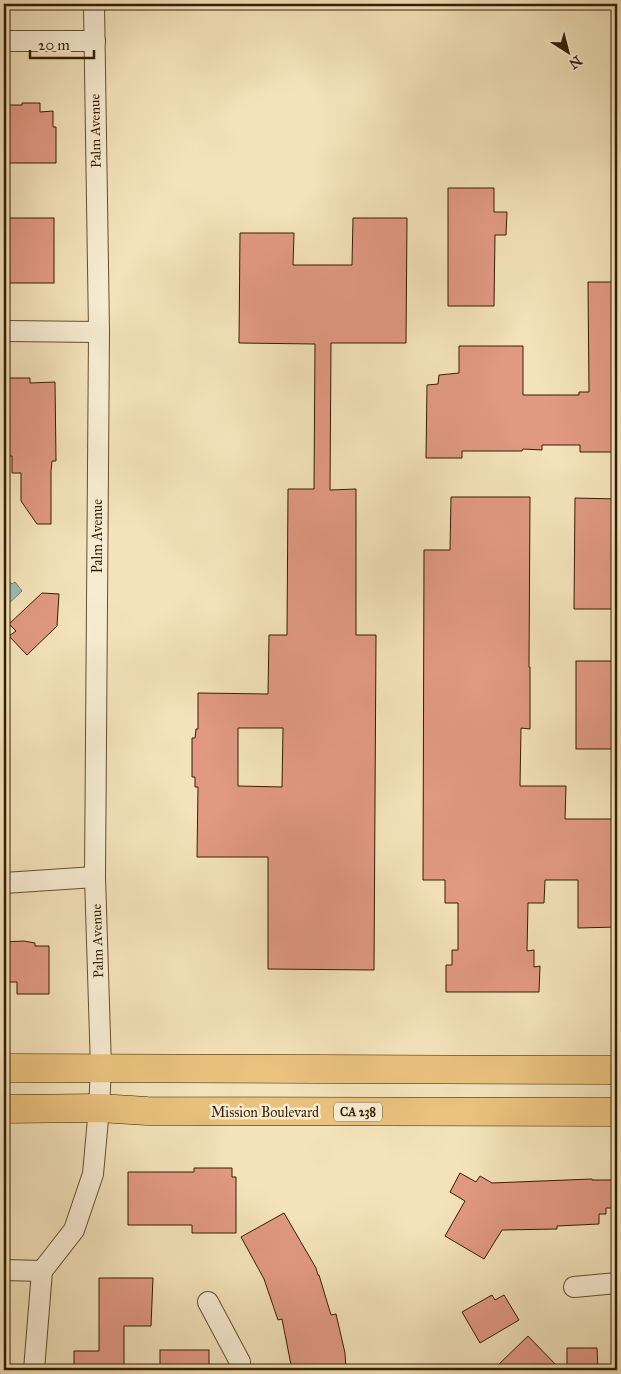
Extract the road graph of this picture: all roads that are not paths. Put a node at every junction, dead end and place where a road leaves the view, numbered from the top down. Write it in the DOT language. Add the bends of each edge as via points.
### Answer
graph roads {
  1 [pos="94,4"];
  2 [pos="4,41"];
  3 [pos="94,41"];
  4 [pos="4,331"];
  5 [pos="99,332"];
  6 [pos="95,878"];
  7 [pos="4,883"];
  8 [pos="4,1068"];
  9 [pos="100,1068"];
  10 [pos="617,1070"];
  11 [pos="99,1108"];
  12 [pos="4,1109"];
  13 [pos="617,1112"];
  14 [pos="4,1270"];
  15 [pos="42,1270"];
  16 [pos="617,1283"];
  17 [pos="574,1287"];
  18 [pos="208,1302"];
  19 [pos="34,1370"];
  20 [pos="240,1370"];
  1 -- 3 [label="street, Palm Avenue"];
  2 -- 3 [label="street"];
  3 -- 5 [label="street, Palm Avenue"];
  4 -- 5 [label="street"];
  5 -- 6 [label="street, Palm Avenue"];
  6 -- 7 [label="street"];
  6 -- 9 [label="street, Palm Avenue"];
  8 -- 9 [label="main road"];
  9 -- 10 [label="main road"];
  9 -- 11 [label="street, Palm Avenue"];
  11 -- 12 [label="main road, Mission Boulevard / CA 238"];
  11 -- 13 [label="main road, Mission Boulevard / CA 238" via="156,1112"];
  11 -- 15 [label="street, Palm Avenue" via="93,1174 74,1230"];
  14 -- 15 [label="street"];
  15 -- 19 [label="street"];
  16 -- 17 [label="street"];
  18 -- 20 [label="street" via="240,1362"];
}
